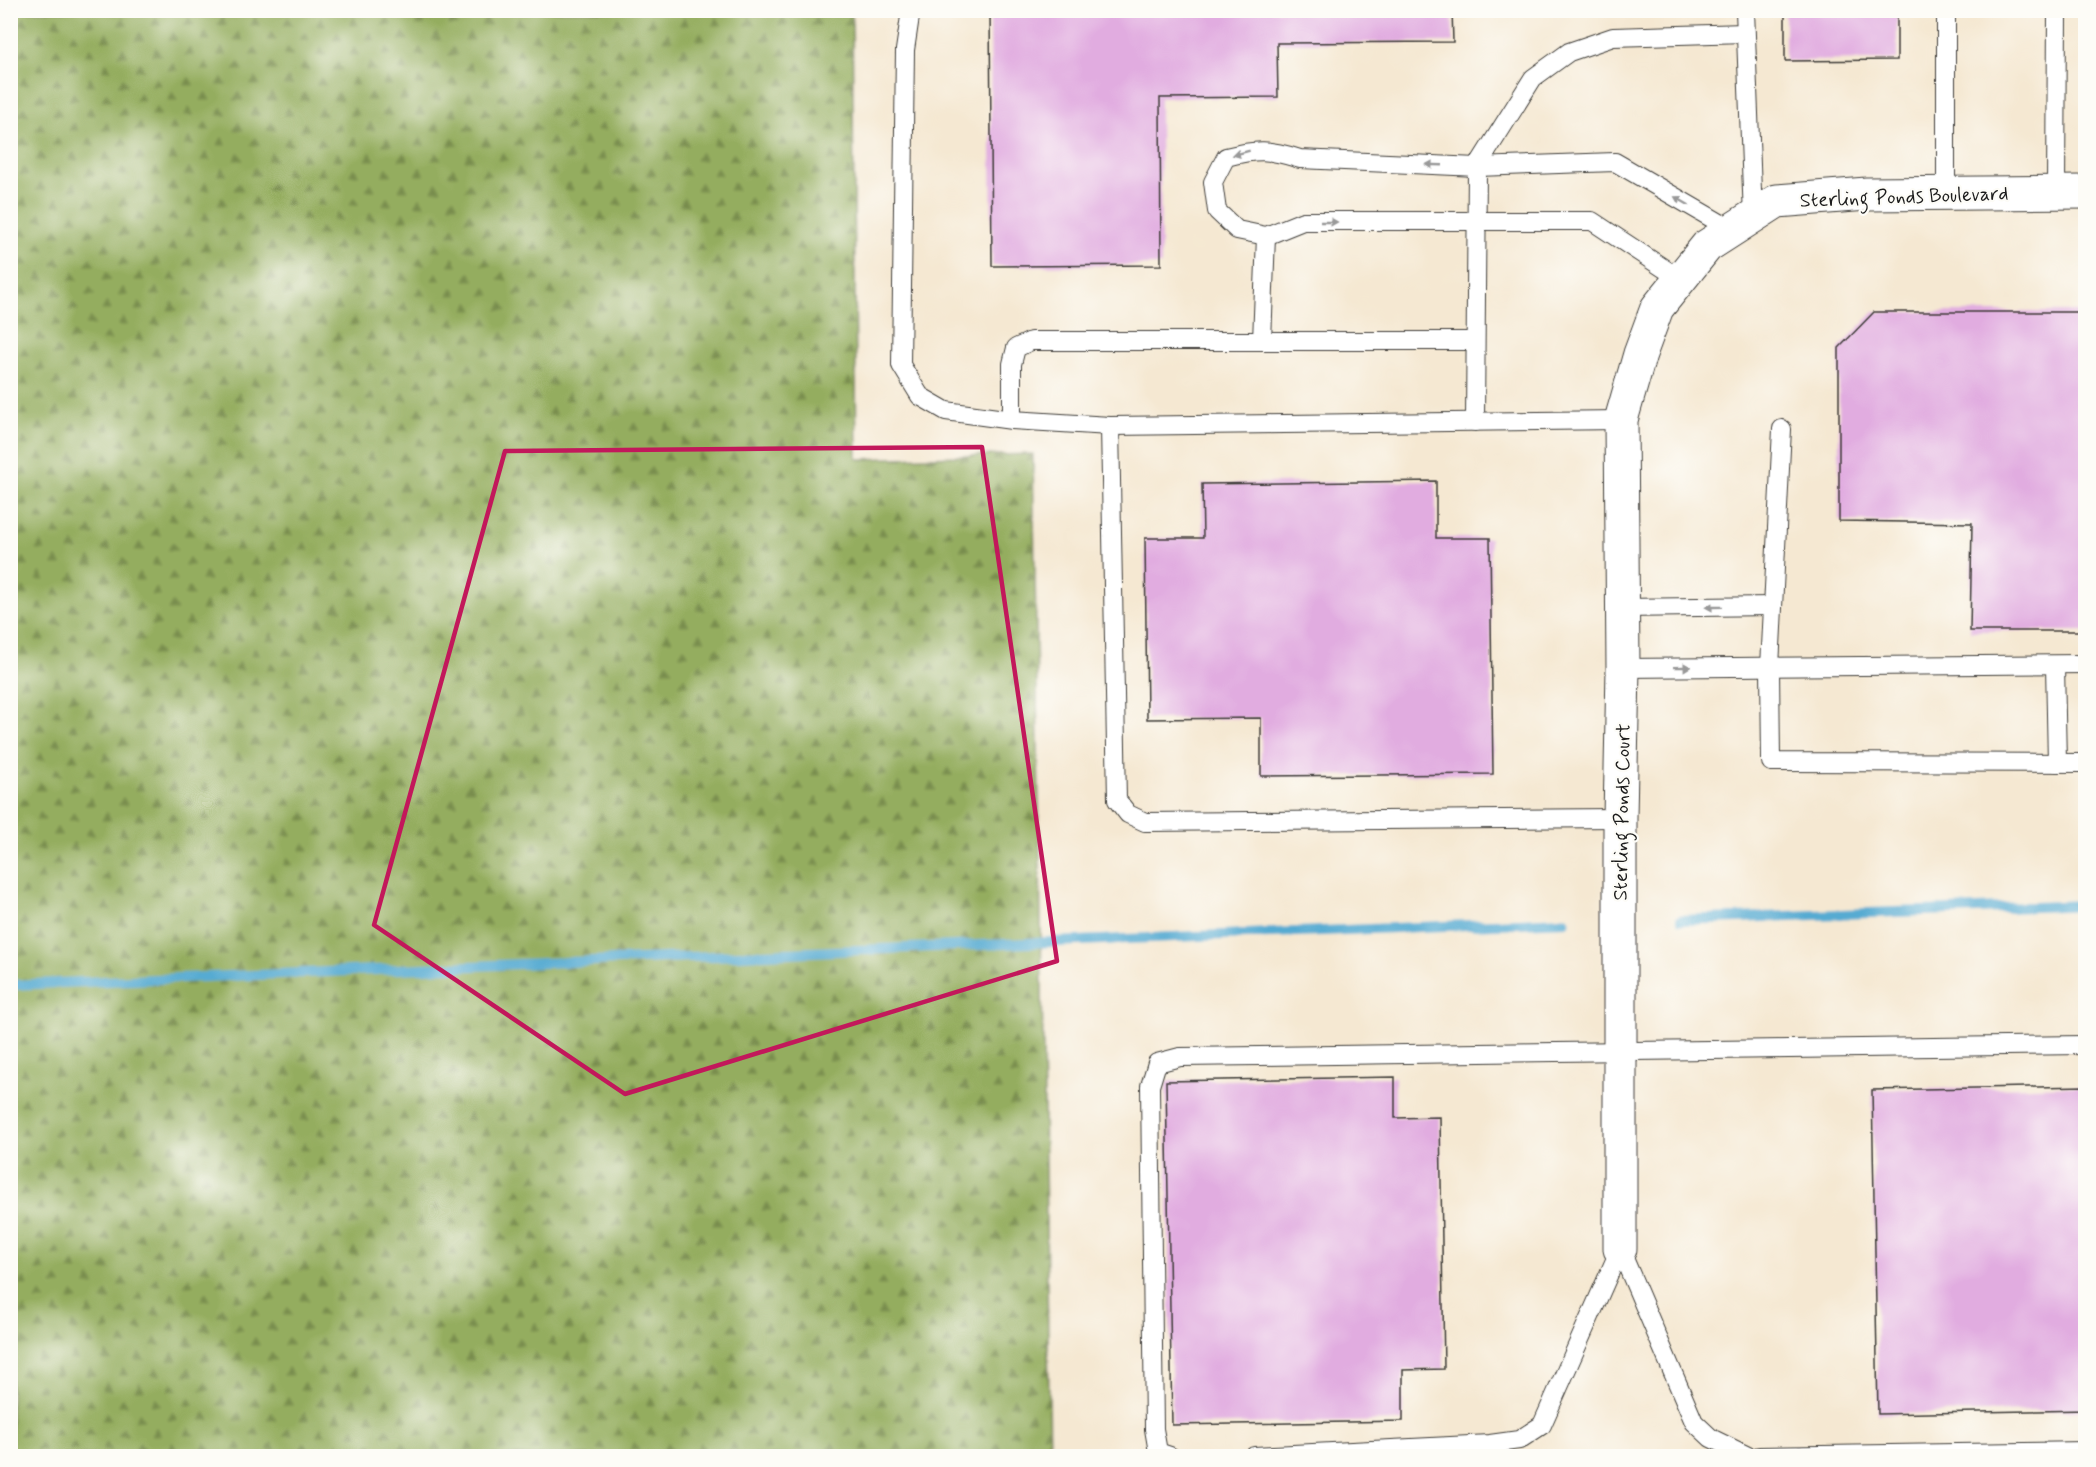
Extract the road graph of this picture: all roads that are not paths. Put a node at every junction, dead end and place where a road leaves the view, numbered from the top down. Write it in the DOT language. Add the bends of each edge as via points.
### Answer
graph roads {
  1 [pos="911,10"];
  2 [pos="1745,10"];
  3 [pos="1946,10"];
  4 [pos="2057,10"];
  5 [pos="1745,33"];
  6 [pos="1478,167"];
  7 [pos="2071,192"];
  8 [pos="1946,193"];
  9 [pos="1476,222"];
  10 [pos="1742,223"];
  11 [pos="1266,236"];
  12 [pos="1680,279"];
  13 [pos="1262,341"];
  14 [pos="1475,341"];
  15 [pos="1634,377"];
  16 [pos="1012,420"];
  17 [pos="1621,420"];
  18 [pos="1475,422"];
  19 [pos="1110,426"];
  20 [pos="1782,429"];
  21 [pos="1773,606"];
  22 [pos="1622,608"];
  23 [pos="2055,664"];
  24 [pos="2085,664"];
  25 [pos="1770,667"];
  26 [pos="1623,668"];
  27 [pos="2057,763"];
  28 [pos="2085,763"];
  29 [pos="1620,818"];
  30 [pos="2085,1045"];
  31 [pos="1620,1050"];
  32 [pos="1620,1249"];
  33 [pos="2085,1451"];
  34 [pos="1170,1456"];
  35 [pos="1254,1456"];
  36 [pos="1748,1456"];
  37 [pos="1759,1456"];
  1 -- 16 [label="lane" via="905,50 901,365 920,396 946,411"];
  2 -- 5 [label="lane"];
  3 -- 8 [label="lane"];
  4 -- 7 [label="lane"];
  5 -- 6 [label="lane" via="1613,38 1569,52 1533,78"];
  5 -- 10 [label="lane"];
  6 -- 9 [label="lane"];
  10 -- 6 [label="lane, one-way" via="1615,162"];
  6 -- 11 [label="lane, one-way" via="1300,159 1252,150 1226,157 1213,182 1217,211 1237,230"];
  7 -- 8 [label="street, Sterling Ponds Boulevard"];
  8 -- 10 [label="street, Sterling Ponds Boulevard" via="1777,201"];
  11 -- 9 [label="lane, one-way" via="1303,222"];
  9 -- 12 [label="lane" via="1592,222"];
  9 -- 14 [label="lane"];
  10 -- 12 [label="street, Sterling Ponds Boulevard" via="1707,246"];
  11 -- 13 [label="lane"];
  12 -- 15 [label="street, Sterling Ponds Boulevard" via="1657,308"];
  13 -- 14 [label="lane"];
  13 -- 16 [label="lane" via="1031,341 1016,348 1012,364"];
  14 -- 18 [label="lane"];
  15 -- 17 [label="street, Sterling Ponds Court"];
  16 -- 19 [label="lane"];
  17 -- 18 [label="lane"];
  17 -- 22 [label="street, Sterling Ponds Court"];
  18 -- 19 [label="lane"];
  19 -- 29 [label="lane" via="1117,800 1128,814 1144,822"];
  20 -- 21 [label="lane"];
  21 -- 22 [label="lane, one-way"];
  21 -- 25 [label="lane"];
  22 -- 26 [label="street, Sterling Ponds Court"];
  23 -- 24 [label="lane"];
  23 -- 25 [label="lane"];
  23 -- 27 [label="lane"];
  26 -- 25 [label="lane, one-way"];
  25 -- 27 [label="lane" via="1771,762"];
  26 -- 29 [label="street, Sterling Ponds Court"];
  27 -- 28 [label="lane"];
  29 -- 31 [label="street, Sterling Ponds Court"];
  30 -- 31 [label="lane"];
  31 -- 32 [label="street, Sterling Ponds Court"];
  31 -- 34 [label="lane" via="1180,1057 1157,1063 1150,1086 1154,1429 1158,1452"];
  32 -- 35 [label="lane" via="1542,1425 1519,1440"];
  32 -- 36 [label="lane" via="1694,1422 1711,1438"];
  33 -- 37 [label="lane"];
}
